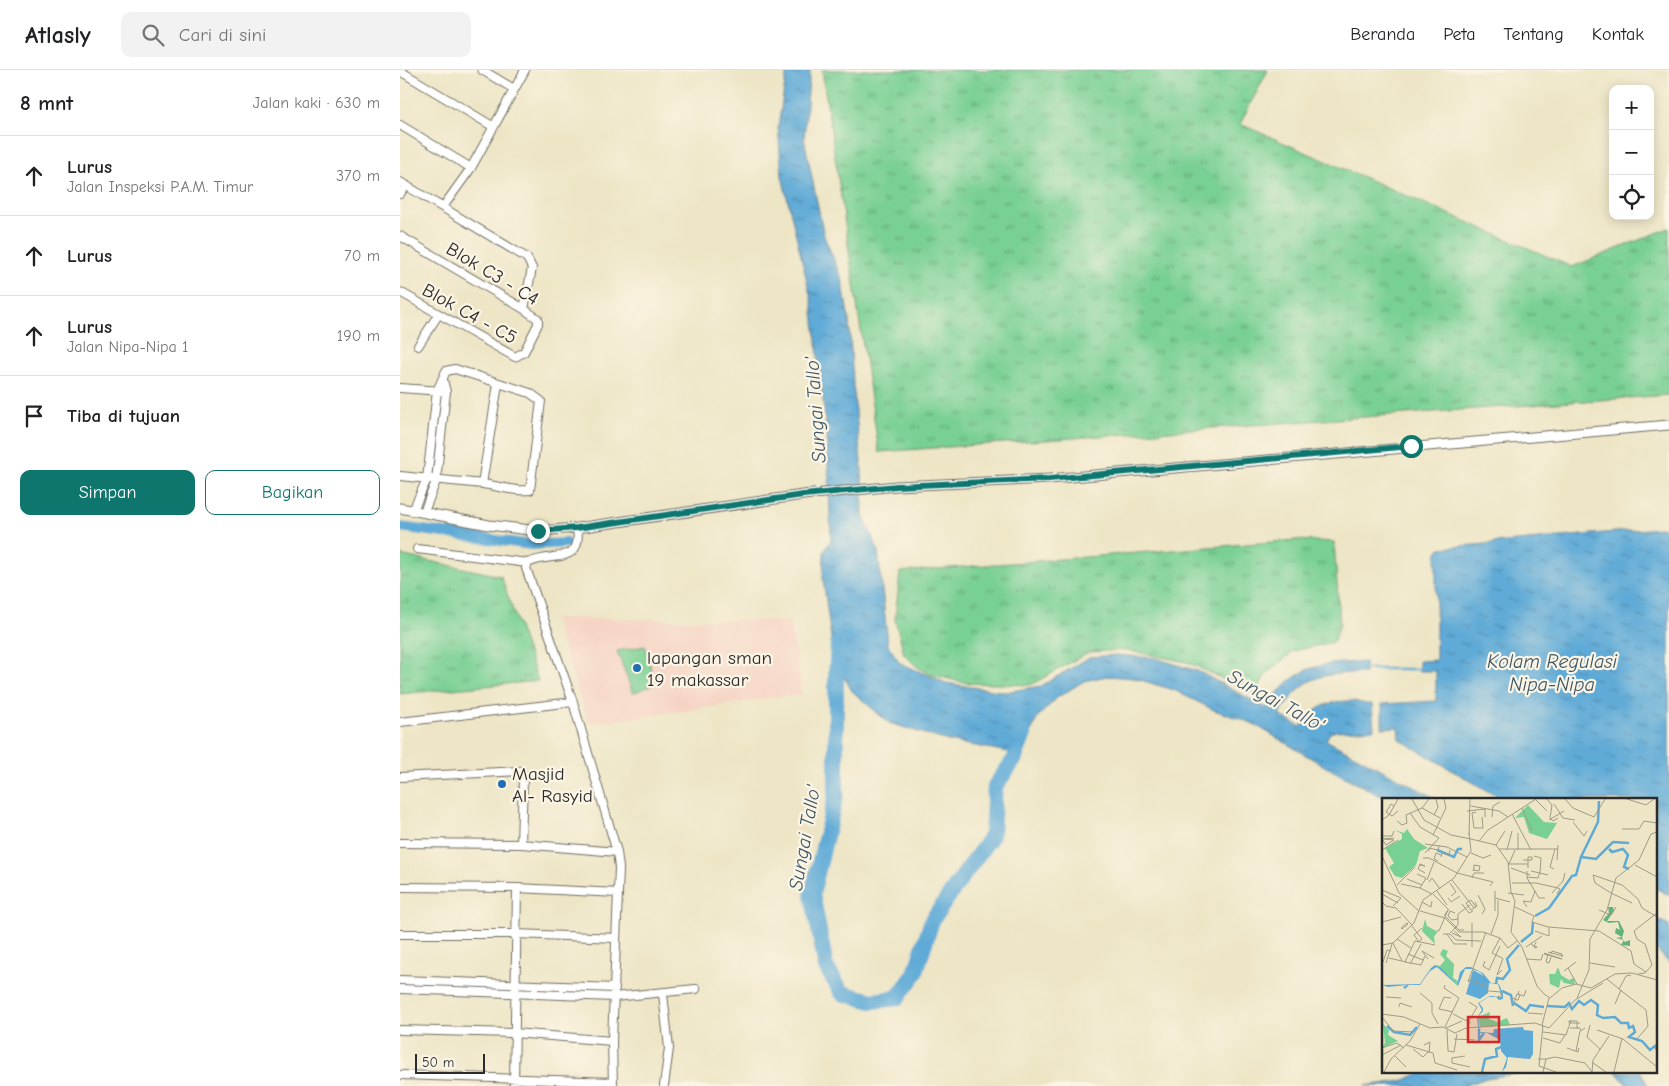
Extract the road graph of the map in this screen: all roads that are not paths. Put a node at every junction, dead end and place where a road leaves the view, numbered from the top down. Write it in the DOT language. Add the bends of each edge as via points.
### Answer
graph roads {
  1 [pos="400,70"];
  2 [pos="482,70"];
  3 [pos="525,70"];
  4 [pos="514,89"];
  5 [pos="400,125"];
  6 [pos="494,127"];
  7 [pos="471,168"];
  8 [pos="403,183"];
  9 [pos="400,194"];
  10 [pos="443,208"];
  11 [pos="400,236"];
  12 [pos="400,292"];
  13 [pos="524,309"];
  14 [pos="438,315"];
  15 [pos="418,346"];
  16 [pos="524,352"];
  17 [pos="443,380"];
  18 [pos="498,384"];
  19 [pos="400,388"];
  20 [pos="437,391"];
  21 [pos="446,392"];
  22 [pos="1669,425"];
  23 [pos="400,476"];
  24 [pos="427,479"];
  25 [pos="436,481"];
  26 [pos="482,484"];
  27 [pos="400,508"];
  28 [pos="413,510"];
  29 [pos="424,512"];
  30 [pos="577,528"];
  31 [pos="417,550"];
  32 [pos="528,563"];
  33 [pos="573,702"];
  34 [pos="400,722"];
  35 [pos="400,777"];
  36 [pos="400,843"];
  37 [pos="521,844"];
  38 [pos="617,852"];
  39 [pos="400,886"];
  40 [pos="517,888"];
  41 [pos="618,893"];
  42 [pos="400,934"];
  43 [pos="516,934"];
  44 [pos="616,938"];
  45 [pos="400,980"];
  46 [pos="515,982"];
  47 [pos="614,988"];
  48 [pos="400,989"];
  49 [pos="696,989"];
  50 [pos="516,993"];
  51 [pos="663,994"];
  52 [pos="614,997"];
  53 [pos="400,1030"];
  54 [pos="514,1033"];
  55 [pos="612,1040"];
  56 [pos="400,1075"];
  57 [pos="514,1077"];
  58 [pos="613,1084"];
  59 [pos="514,1086"];
  60 [pos="664,1086"];
  1 -- 6 [label="street"];
  2 -- 4 [label="street"];
  3 -- 4 [label="street"];
  4 -- 6 [label="street"];
  5 -- 7 [label="street"];
  6 -- 7 [label="street"];
  7 -- 10 [label="street"];
  8 -- 9 [label="street"];
  8 -- 10 [label="street"];
  10 -- 13 [label="street" via="527,258 531,264"];
  11 -- 13 [label="street, Blok C3 - C4"];
  12 -- 14 [label="street, Blok C4 - C5"];
  13 -- 16 [label="street, Blok C3 - C4" via="538,319 538,324"];
  14 -- 15 [label="street"];
  14 -- 16 [label="street, Blok C4 - C5" via="510,356 519,357"];
  17 -- 18 [label="street" via="446,372 452,369"];
  17 -- 20 [label="street"];
  17 -- 21 [label="street"];
  18 -- 26 [label="street"];
  18 -- 26 [label="street" via="530,393 541,401 532,487 528,491"];
  19 -- 20 [label="street"];
  20 -- 21 [label="street"];
  20 -- 24 [label="street"];
  21 -- 25 [label="street"];
  22 -- 30 [label="street" via="1049,479 897,486 803,495"];
  23 -- 24 [label="street"];
  24 -- 25 [label="street"];
  24 -- 28 [label="street"];
  25 -- 26 [label="street"];
  25 -- 29 [label="street"];
  27 -- 28 [label="street"];
  28 -- 29 [label="street"];
  29 -- 30 [label="street" via="517,529"];
  30 -- 32 [label="street" via="578,547 575,550"];
  31 -- 32 [label="street"];
  32 -- 33 [label="street" via="527,574"];
  33 -- 34 [label="street"];
  33 -- 38 [label="street"];
  35 -- 37 [label="street" via="521,770"];
  36 -- 37 [label="street"];
  37 -- 38 [label="street"];
  38 -- 41 [label="street" via="620,868"];
  39 -- 40 [label="street"];
  40 -- 41 [label="street"];
  40 -- 43 [label="street"];
  41 -- 44 [label="street"];
  42 -- 43 [label="street"];
  43 -- 44 [label="street"];
  43 -- 46 [label="street"];
  44 -- 47 [label="street"];
  45 -- 46 [label="street"];
  46 -- 47 [label="street"];
  46 -- 50 [label="street"];
  47 -- 52 [label="street"];
  48 -- 50 [label="street"];
  49 -- 51 [label="street"];
  50 -- 52 [label="street"];
  50 -- 54 [label="street"];
  51 -- 52 [label="street"];
  51 -- 60 [label="street" via="669,1048"];
  52 -- 55 [label="street"];
  53 -- 54 [label="street"];
  54 -- 55 [label="street"];
  54 -- 57 [label="street"];
  55 -- 58 [label="street"];
  56 -- 57 [label="street"];
  57 -- 58 [label="street"];
  57 -- 59 [label="street"];
}
